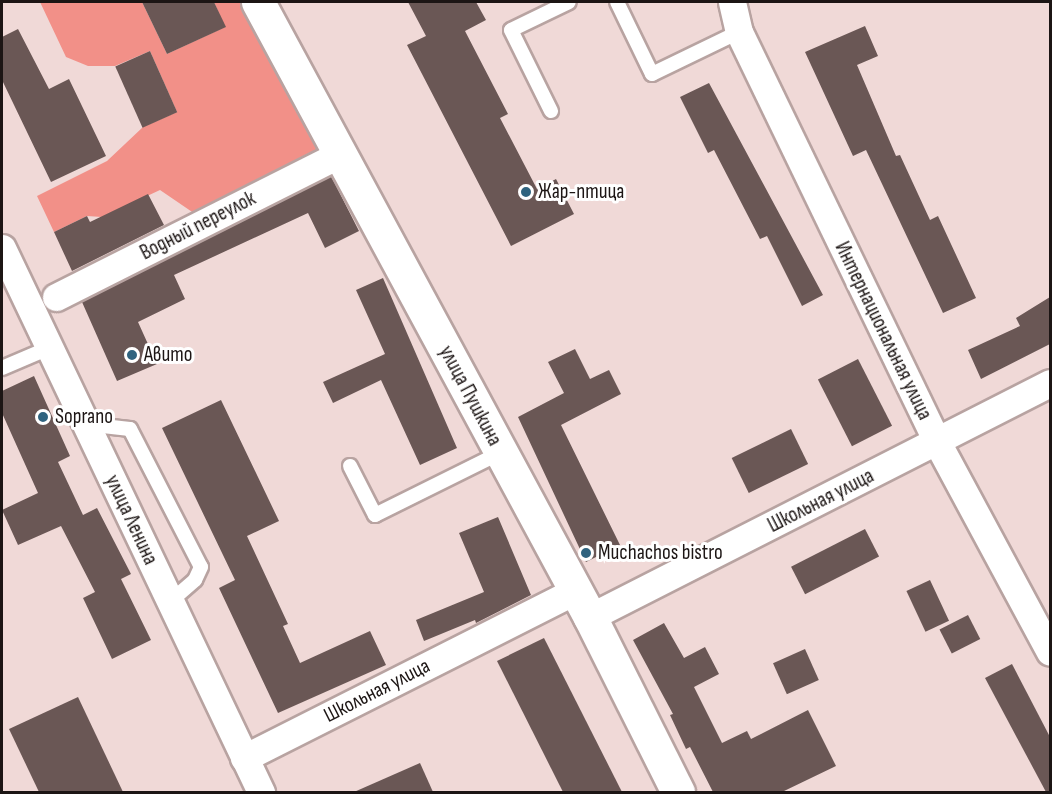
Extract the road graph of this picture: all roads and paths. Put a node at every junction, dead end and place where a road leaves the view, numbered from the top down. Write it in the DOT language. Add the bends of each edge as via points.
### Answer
graph roads {
  1 [pos="258,2"];
  2 [pos="569,2"];
  3 [pos="617,2"];
  4 [pos="732,2"];
  5 [pos="739,32"];
  6 [pos="551,111"];
  7 [pos="340,154"];
  8 [pos="2,248"];
  9 [pos="56,297"];
  10 [pos="49,348"];
  11 [pos="2,368"];
  12 [pos="1050,383"];
  13 [pos="85,424"];
  14 [pos="937,442"];
  15 [pos="500,453"];
  16 [pos="350,465"];
  17 [pos="170,602"];
  18 [pos="582,604"];
  19 [pos="1050,652"];
  20 [pos="244,758"];
  21 [pos="261,792"];
  22 [pos="678,792"];
  1 -- 7 [label="main road, улица Пушкина"];
  2 -- 6 [label="lane" via="511,30"];
  3 -- 5 [label="lane" via="652,74"];
  4 -- 5 [label="street, Интернациональная улица"];
  5 -- 14 [label="street, Интернациональная улица"];
  7 -- 9 [label="street, Водный переулок"];
  7 -- 15 [label="main road, улица Пушкина"];
  8 -- 10 [label="street, улица Ленина"];
  10 -- 11 [label="lane"];
  10 -- 13 [label="street, улица Ленина"];
  12 -- 14 [label="street, Школьная улица"];
  13 -- 17 [label="street, улица Ленина"];
  13 -- 17 [label="lane" via="130,429 201,567 195,580"];
  14 -- 18 [label="street, Школьная улица"];
  14 -- 19 [label="street, Интернациональная улица"];
  15 -- 16 [label="lane" via="375,515"];
  15 -- 18 [label="main road, улица Пушкина"];
  17 -- 20 [label="street, улица Ленина"];
  18 -- 20 [label="street, Школьная улица"];
  18 -- 22 [label="main road, улица Пушкина"];
  20 -- 21 [label="street, улица Ленина"];
}
